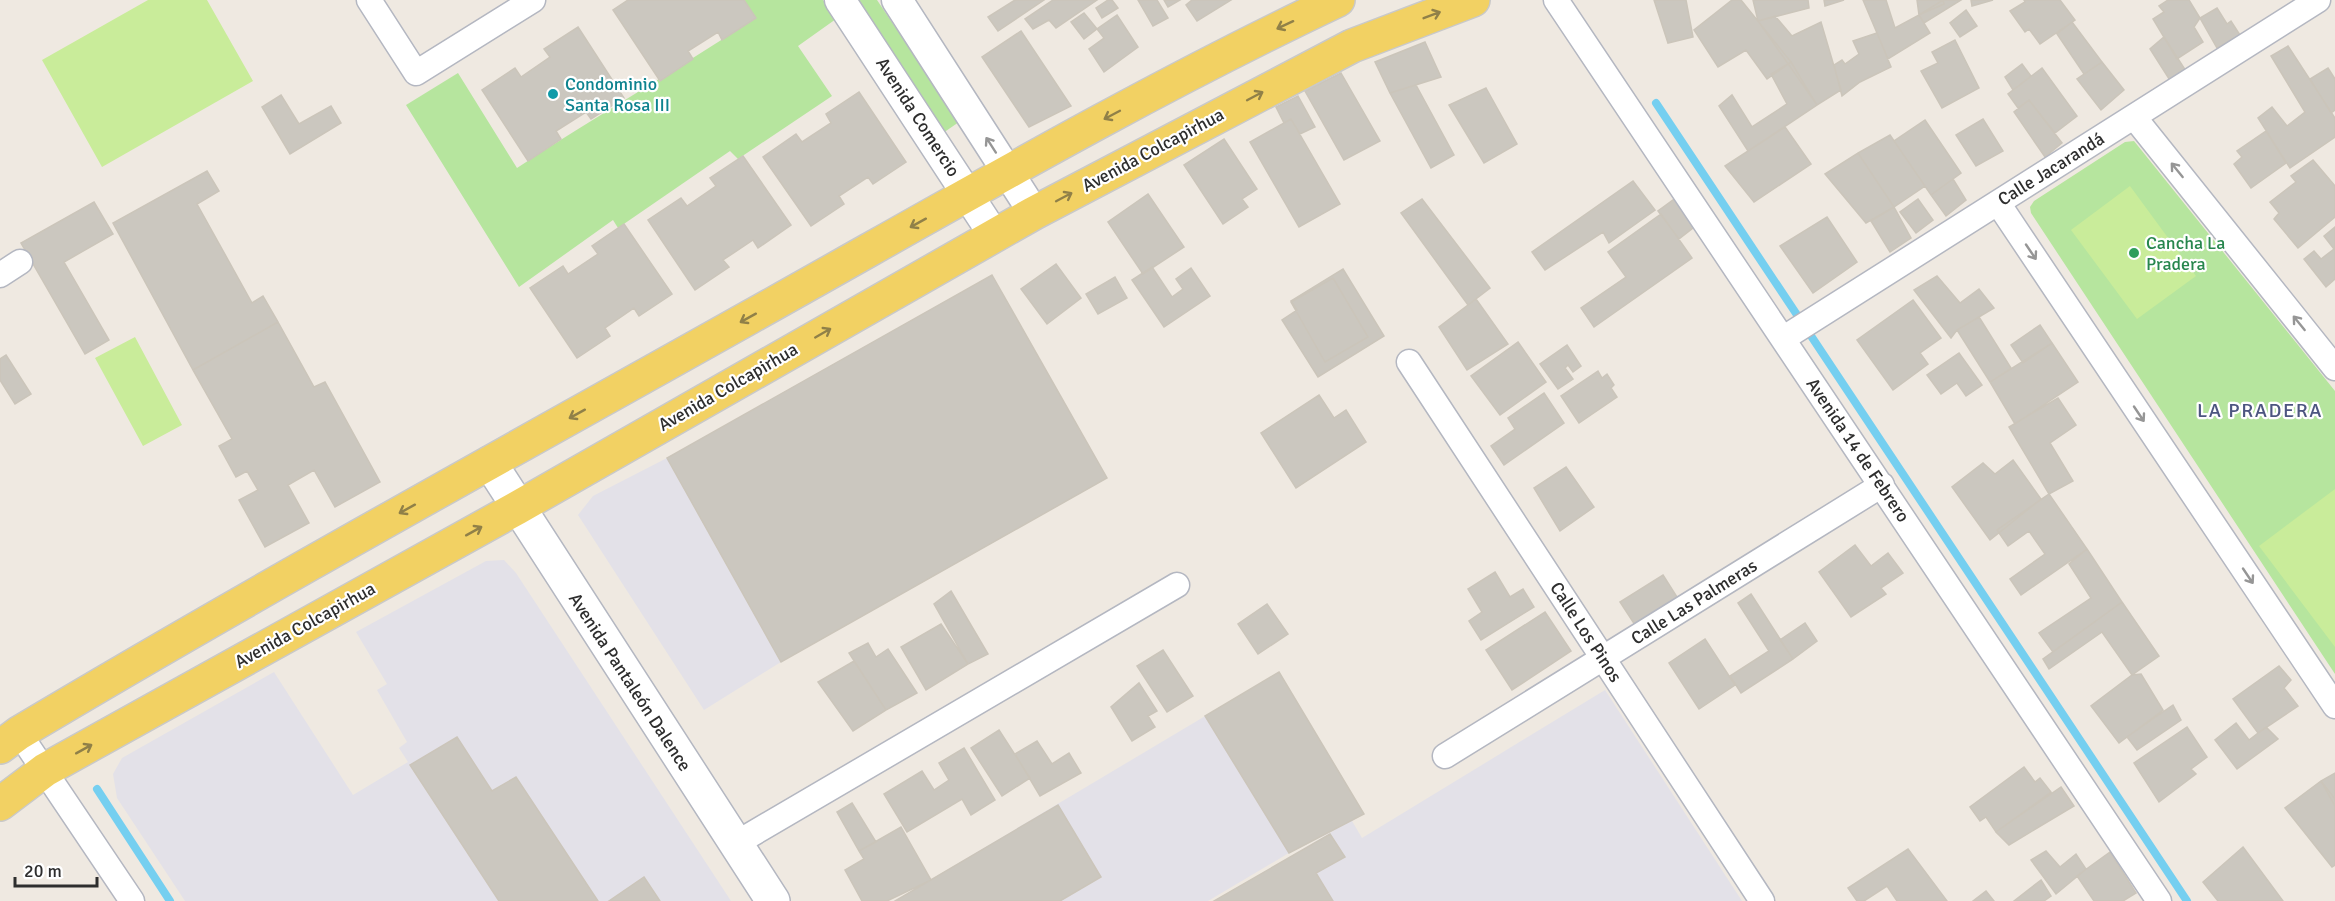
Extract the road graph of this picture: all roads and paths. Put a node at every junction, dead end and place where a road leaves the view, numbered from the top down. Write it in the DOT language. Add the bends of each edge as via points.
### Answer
graph roads {
  1 [pos="369,0"];
  2 [pos="533,0"];
  3 [pos="840,0"];
  4 [pos="897,0"];
  5 [pos="1338,0"];
  6 [pos="1473,0"];
  7 [pos="1556,0"];
  8 [pos="2318,0"];
  9 [pos="2134,117"];
  10 [pos="1008,171"];
  11 [pos="969,194"];
  12 [pos="1998,203"];
  13 [pos="1034,213"];
  14 [pos="994,235"];
  15 [pos="1784,338"];
  16 [pos="1409,362"];
  17 [pos="2335,368"];
  18 [pos="490,463"];
  19 [pos="1882,485"];
  20 [pos="517,508"];
  21 [pos="1177,585"];
  22 [pos="1603,658"];
  23 [pos="2335,706"];
  24 [pos="9,740"];
  25 [pos="1445,756"];
  26 [pos="45,770"];
  27 [pos="0,804"];
  28 [pos="735,844"];
  29 [pos="132,901"];
  30 [pos="773,901"];
  31 [pos="1762,901"];
  32 [pos="2159,901"];
  1 -- 2 [label="street" via="416,73"];
  3 -- 11 [label="street, Avenida Comercio"];
  10 -- 4 [label="street, one-way"];
  5 -- 10 [label="main road, one-way" via="1250,41"];
  13 -- 6 [label="main road, Avenida Colcapirhua, one-way" via="1352,46"];
  7 -- 15 [label="street, Avenida 14 de Febrero"];
  8 -- 9 [label="street, Calle Jacarandá"];
  9 -- 12 [label="street, Calle Jacarandá"];
  17 -- 9 [label="street, one-way"];
  10 -- 11 [label="main road"];
  10 -- 13 [label="street"];
  11 -- 14 [label="street, Avenida Comercio"];
  11 -- 18 [label="main road, one-way"];
  12 -- 15 [label="street, Calle Jacarandá"];
  12 -- 23 [label="street, one-way"];
  13 -- 14 [label="main road, Avenida Colcapirhua"];
  20 -- 14 [label="main road, Avenida Colcapirhua, one-way"];
  15 -- 19 [label="street, Avenida 14 de Febrero"];
  16 -- 22 [label="street, Calle Los Pinos"];
  18 -- 20 [label="main road, Avenida Pantaleón Dalence"];
  18 -- 24 [label="main road, one-way" via="218,614"];
  19 -- 22 [label="street, Calle Las Palmeras"];
  19 -- 32 [label="street, Avenida 14 de Febrero"];
  26 -- 20 [label="main road, Avenida Colcapirhua, one-way"];
  20 -- 28 [label="main road, Avenida Pantaleón Dalence"];
  21 -- 28 [label="street"];
  22 -- 25 [label="street, Calle Las Palmeras"];
  22 -- 31 [label="street, Calle Los Pinos"];
  24 -- 26 [label="street"];
  26 -- 27 [label="main road, Avenida Colcapirhua"];
  26 -- 29 [label="street"];
  28 -- 30 [label="main road, Avenida Pantaleón Dalence"];
}
